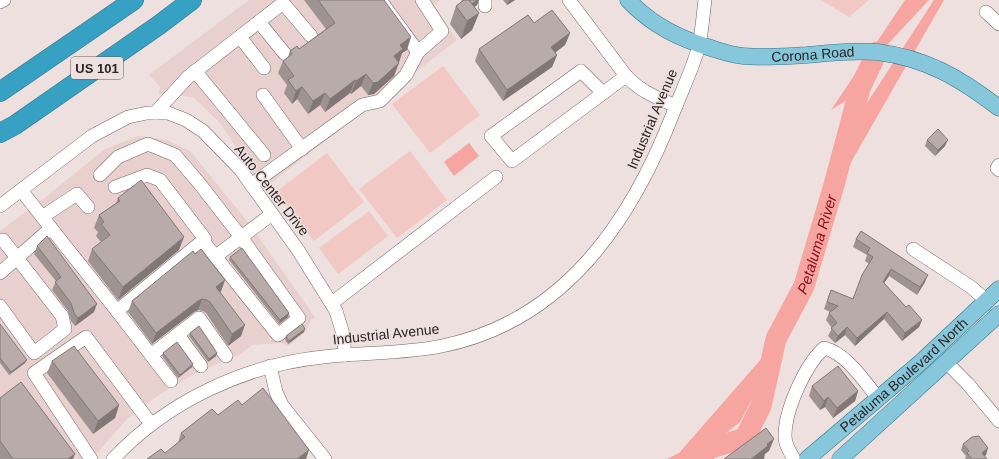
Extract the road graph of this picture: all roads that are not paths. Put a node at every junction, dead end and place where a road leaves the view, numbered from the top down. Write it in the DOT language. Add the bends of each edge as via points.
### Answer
graph roads {
  1 [pos="4,0"];
  2 [pos="134,0"];
  3 [pos="192,0"];
  4 [pos="380,0"];
  5 [pos="422,0"];
  6 [pos="569,0"];
  7 [pos="628,0"];
  8 [pos="705,0"];
  9 [pos="0,2"];
  10 [pos="286,2"];
  11 [pos="986,12"];
  12 [pos="259,22"];
  13 [pos="999,24"];
  14 [pos="311,36"];
  15 [pos="240,37"];
  16 [pos="699,45"];
  17 [pos="418,52"];
  18 [pos="285,54"];
  19 [pos="264,68"];
  20 [pos="195,71"];
  21 [pos="626,76"];
  22 [pos="0,92"];
  23 [pos="603,93"];
  24 [pos="263,95"];
  25 [pos="676,106"];
  26 [pos="999,108"];
  27 [pos="155,113"];
  28 [pos="0,133"];
  29 [pos="302,149"];
  30 [pos="264,155"];
  31 [pos="999,165"];
  32 [pos="999,170"];
  33 [pos="100,175"];
  34 [pos="496,177"];
  35 [pos="251,185"];
  36 [pos="115,187"];
  37 [pos="21,190"];
  38 [pos="0,206"];
  39 [pos="88,207"];
  40 [pos="272,214"];
  41 [pos="42,217"];
  42 [pos="51,228"];
  43 [pos="241,237"];
  44 [pos="3,240"];
  45 [pos="203,241"];
  46 [pos="913,249"];
  47 [pos="216,256"];
  48 [pos="18,259"];
  49 [pos="0,274"];
  50 [pos="999,289"];
  51 [pos="987,301"];
  52 [pos="332,303"];
  53 [pos="0,306"];
  54 [pos="117,311"];
  55 [pos="999,314"];
  56 [pos="178,335"];
  57 [pos="151,355"];
  58 [pos="345,355"];
  59 [pos="226,356"];
  60 [pos="946,362"];
  61 [pos="201,366"];
  62 [pos="270,366"];
  63 [pos="171,382"];
  64 [pos="878,398"];
  65 [pos="999,420"];
  66 [pos="151,424"];
  67 [pos="91,459"];
  68 [pos="113,459"];
  69 [pos="324,459"];
  70 [pos="794,459"];
  71 [pos="807,459"];
  72 [pos="840,459"];
  1 -- 9 [label="street"];
  2 -- 22 [label="highway, US 101"];
  3 -- 28 [label="highway, US 101"];
  4 -- 17 [label="street"];
  5 -- 17 [label="street" via="442,31"];
  6 -- 21 [label="street"];
  7 -- 16 [label="main road, Corona Road" via="662,28"];
  8 -- 16 [label="street, Industrial Avenue"];
  10 -- 12 [label="street"];
  10 -- 14 [label="street"];
  11 -- 13 [label="street"];
  12 -- 15 [label="street"];
  12 -- 18 [label="street"];
  15 -- 19 [label="street"];
  15 -- 20 [label="street"];
  16 -- 25 [label="street, Industrial Avenue"];
  16 -- 26 [label="main road, Corona Road" via="736,55 755,57 852,50 903,57 926,63 956,78"];
  17 -- 29 [label="street" via="406,75 380,101 362,105"];
  20 -- 27 [label="street"];
  20 -- 30 [label="street"];
  21 -- 23 [label="street"];
  21 -- 25 [label="street" via="635,86"];
  23 -- 23 [label="street" via="512,161 491,136 581,71"];
  24 -- 29 [label="street"];
  25 -- 58 [label="street, Industrial Avenue" via="661,145 626,212 583,266 534,308 483,334 461,341 415,350"];
  27 -- 35 [label="street, Auto Center Drive" via="168,113 186,120 203,131 240,169"];
  27 -- 37 [label="street, Auto Center Drive" via="147,112 128,117 92,136"];
  29 -- 35 [label="street"];
  31 -- 32 [label="street"];
  33 -- 43 [label="street" via="118,157 148,144 175,155"];
  34 -- 52 [label="street"];
  35 -- 40 [label="street, Auto Center Drive"];
  36 -- 45 [label="street" via="146,175 160,180 205,240"];
  37 -- 38 [label="street, Auto Center Drive"];
  37 -- 41 [label="street"];
  39 -- 41 [label="street" via="77,194"];
  40 -- 43 [label="street"];
  40 -- 52 [label="street, Auto Center Drive"];
  41 -- 42 [label="street"];
  42 -- 48 [label="street"];
  42 -- 54 [label="street"];
  43 -- 47 [label="street"];
  43 -- 47 [label="street" via="299,318 278,335"];
  44 -- 48 [label="street"];
  45 -- 47 [label="street"];
  45 -- 54 [label="street"];
  46 -- 51 [label="street" via="971,287"];
  48 -- 49 [label="street"];
  48 -- 53 [label="street" via="62,316 66,329 34,353"];
  50 -- 51 [label="main road, Petaluma Boulevard North"];
  51 -- 64 [label="main road, Petaluma Boulevard North"];
  52 -- 58 [label="street, Auto Center Drive" via="340,322"];
  54 -- 57 [label="street"];
  55 -- 60 [label="main road, Petaluma Boulevard North"];
  56 -- 57 [label="street"];
  56 -- 59 [label="street" via="199,318"];
  56 -- 61 [label="street"];
  57 -- 63 [label="street"];
  58 -- 62 [label="street, Industrial Avenue" via="317,357"];
  60 -- 65 [label="street"];
  60 -- 72 [label="main road, Petaluma Boulevard North"];
  62 -- 66 [label="street, Industrial Avenue" via="221,384"];
  62 -- 69 [label="street" via="282,405"];
  64 -- 70 [label="street" via="839,355 824,348 816,355 799,384 786,422 785,438 788,451"];
  64 -- 71 [label="main road, Petaluma Boulevard North"];
  66 -- 67 [label="street" via="86,337 34,373"];
  66 -- 68 [label="street, Industrial Avenue"];
}
